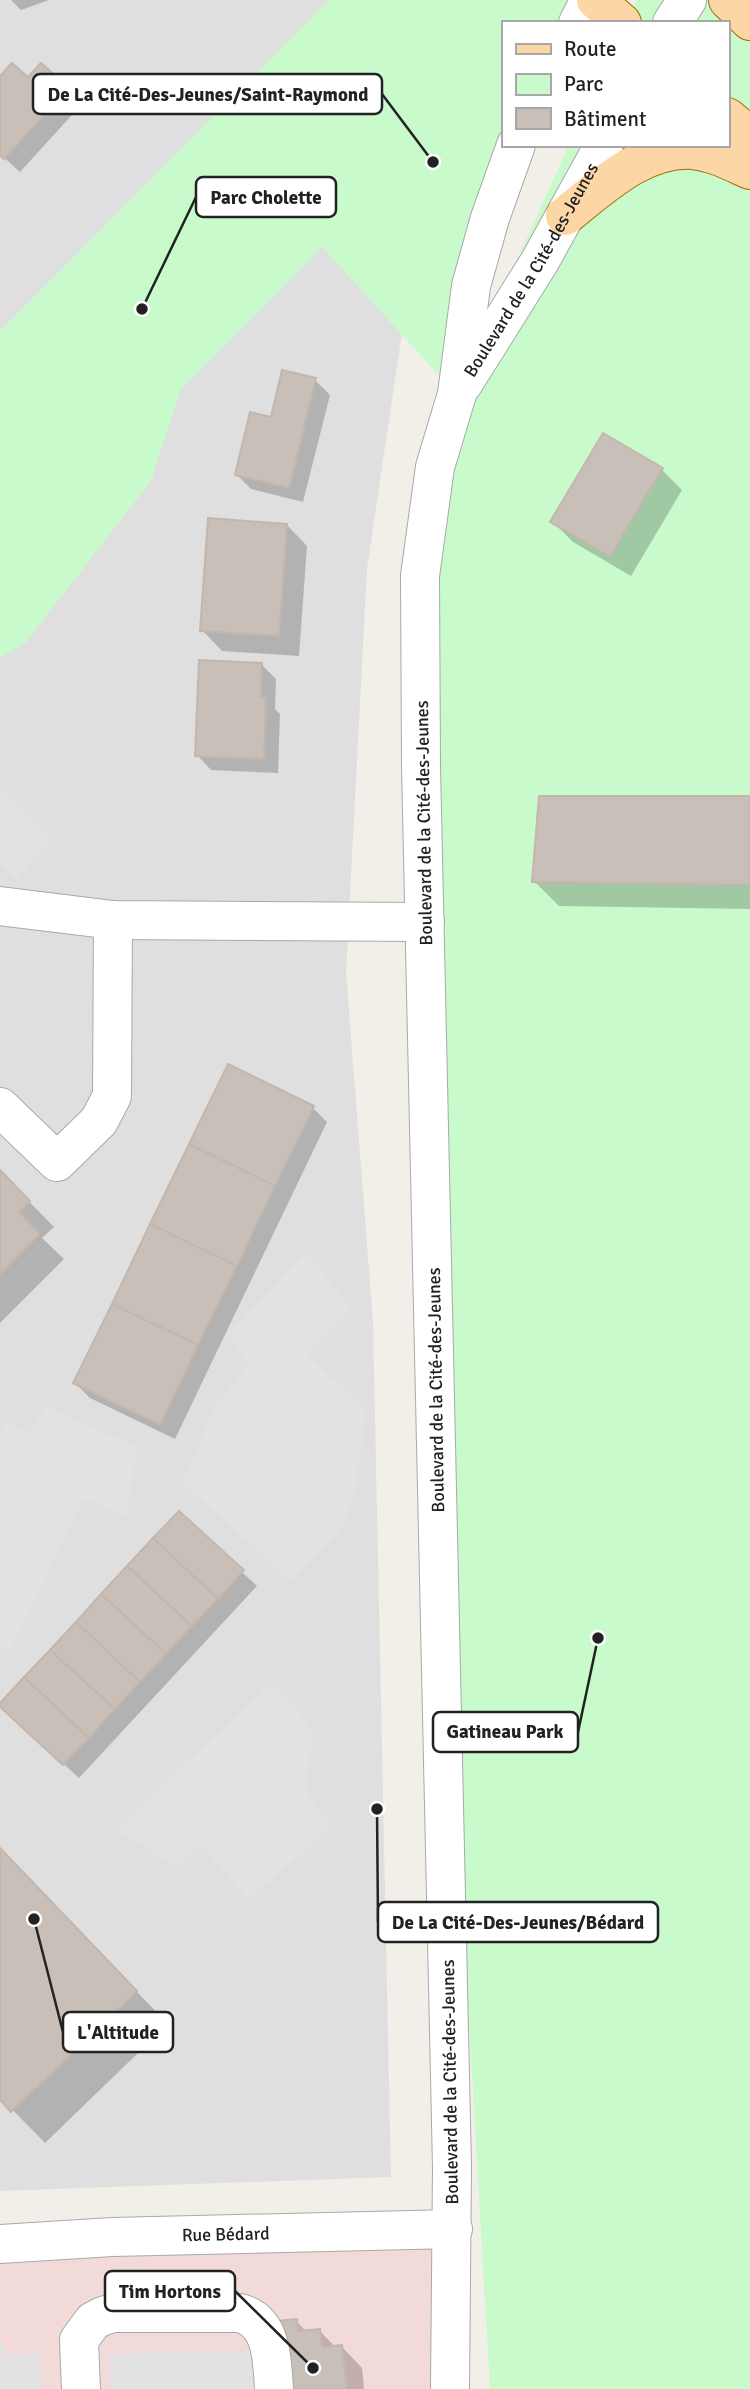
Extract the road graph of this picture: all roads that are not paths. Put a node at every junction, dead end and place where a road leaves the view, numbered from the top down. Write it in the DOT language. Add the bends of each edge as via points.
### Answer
graph roads {
  1 [pos="590,0"];
  2 [pos="596,0"];
  3 [pos="687,0"];
  4 [pos="728,0"];
  5 [pos="750,20"];
  6 [pos="579,21"];
  7 [pos="620,21"];
  8 [pos="673,21"];
  9 [pos="729,119"];
  10 [pos="750,136"];
  11 [pos="515,147"];
  12 [pos="603,147"];
  13 [pos="750,170"];
  14 [pos="565,216"];
  15 [pos="457,394"];
  16 [pos="0,906"];
  17 [pos="113,920"];
  18 [pos="425,922"];
  19 [pos="0,1107"];
  20 [pos="453,2229"];
  21 [pos="0,2244"];
  22 [pos="81,2389"];
  23 [pos="274,2389"];
  24 [pos="450,2389"];
  1 -- 6 [label="street"];
  2 -- 7 [label="main road"];
  3 -- 8 [label="street"];
  4 -- 5 [label="main road"];
  9 -- 10 [label="main road"];
  11 -- 15 [label="street, Boulevard de la Cité-des-Jeunes" via="471,286"];
  12 -- 14 [label="street, Boulevard de la Cité-des-Jeunes"];
  13 -- 14 [label="main road" via="694,150 665,153 617,175"];
  14 -- 15 [label="street, Boulevard de la Cité-des-Jeunes"];
  15 -- 18 [label="street, Boulevard de la Cité-des-Jeunes" via="435,467 420,576"];
  16 -- 17 [label="street"];
  17 -- 18 [label="street"];
  17 -- 19 [label="street" via="111,1097 99,1121 57,1163"];
  18 -- 20 [label="street, Boulevard de la Cité-des-Jeunes"];
  20 -- 21 [label="street, Rue Bédard" via="117,2236"];
  20 -- 24 [label="street, Boulevard de la Cité-des-Jeunes"];
  22 -- 23 [label="street" via="78,2347 83,2332 103,2316 123,2313 247,2315 267,2337"];
}
